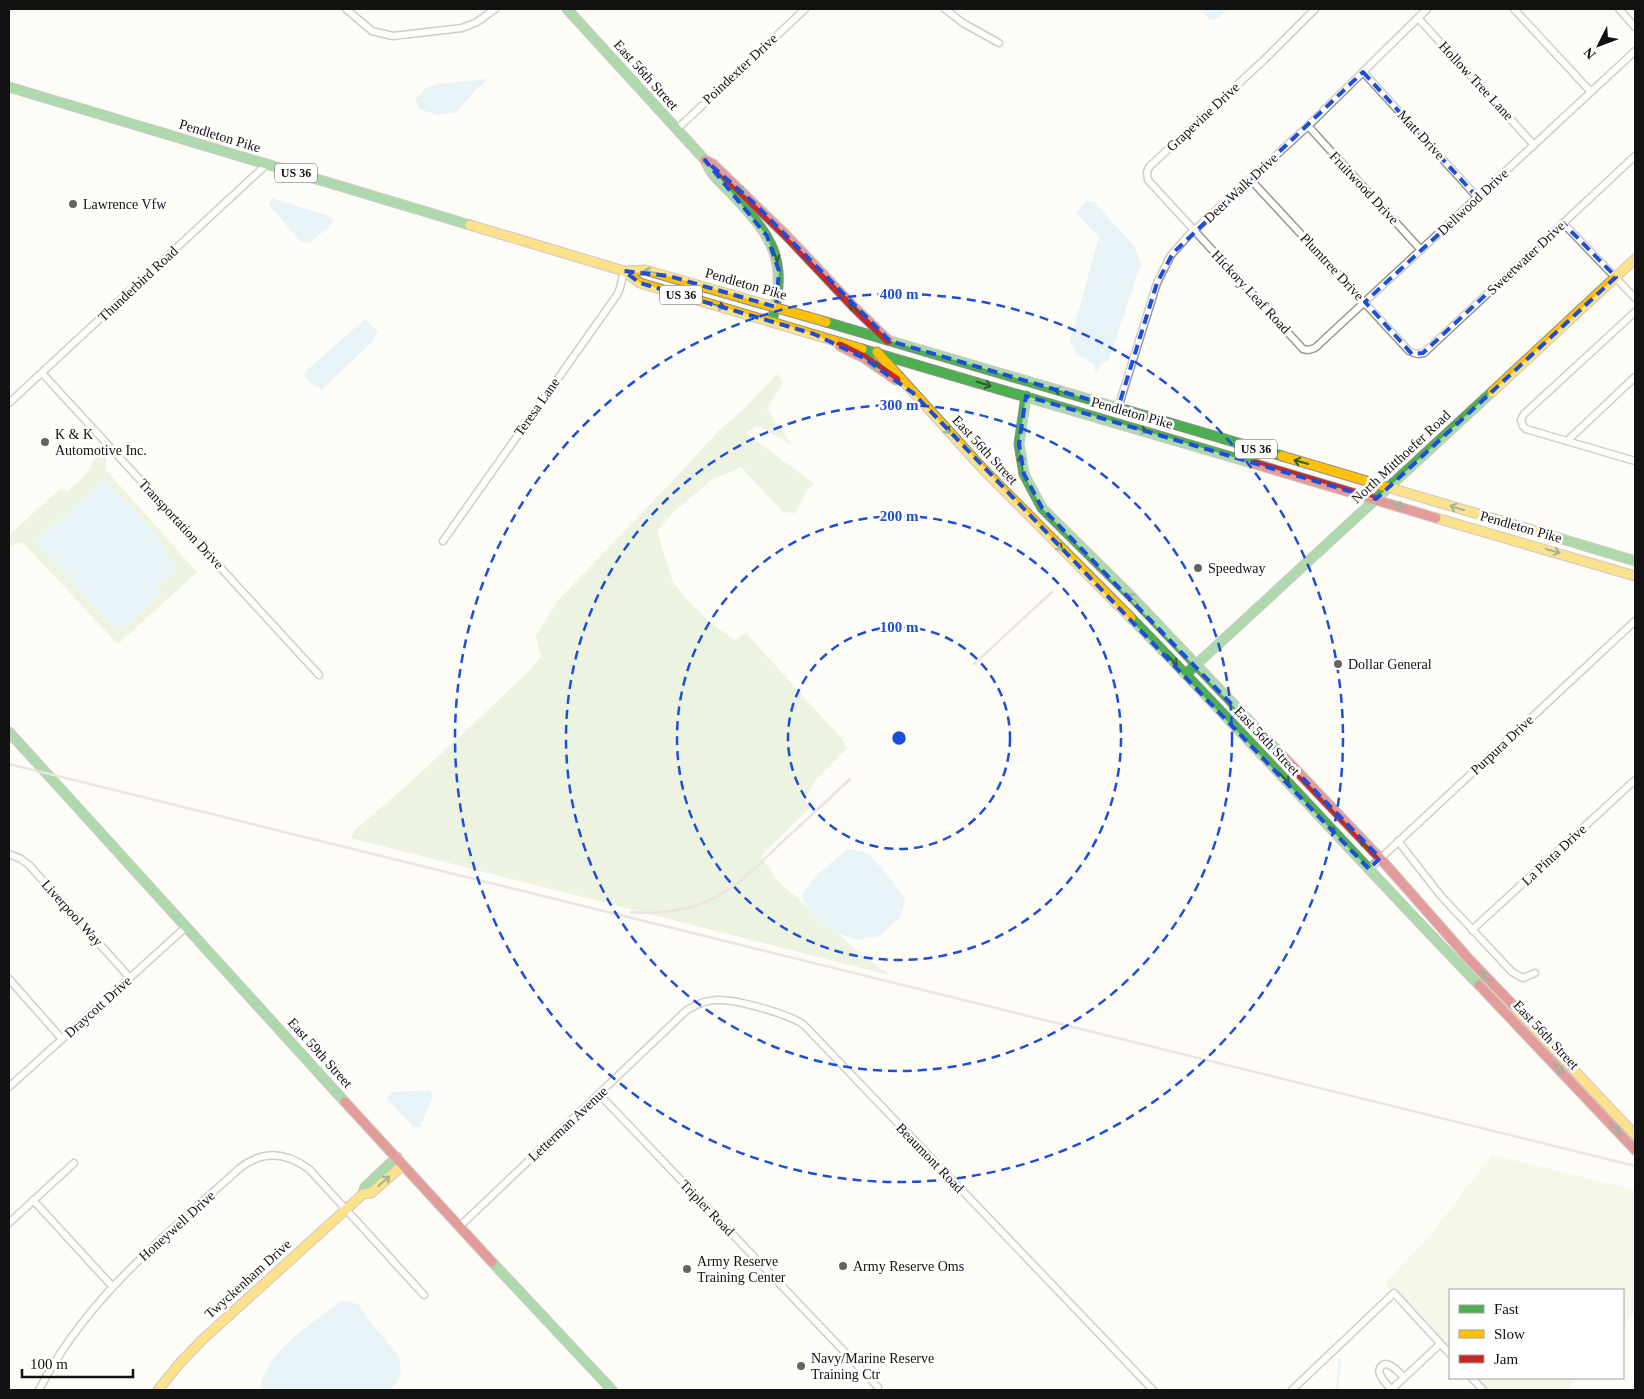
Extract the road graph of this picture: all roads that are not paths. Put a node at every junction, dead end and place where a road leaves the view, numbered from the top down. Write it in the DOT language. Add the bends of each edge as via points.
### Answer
graph roads {
  1 [pos="346,9"];
  2 [pos="495,9"];
  3 [pos="567,9"];
  4 [pos="805,9"];
  5 [pos="945,9"];
  6 [pos="1315,9"];
  7 [pos="1427,9"];
  8 [pos="1514,9"];
  9 [pos="1619,9"];
  10 [pos="1418,18"];
  11 [pos="1635,27"];
  12 [pos="1000,44"];
  13 [pos="1635,51"];
  14 [pos="1363,72"];
  15 [pos="9,87"];
  16 [pos="1591,92"];
  17 [pos="1308,126"];
  18 [pos="677,129"];
  19 [pos="1534,144"];
  20 [pos="1635,156"];
  21 [pos="705,160"];
  22 [pos="267,164"];
  23 [pos="1250,179"];
  24 [pos="1478,198"];
  25 [pos="1563,223"];
  26 [pos="1194,231"];
  27 [pos="1421,250"];
  28 [pos="1635,260"];
  29 [pos="624,271"];
  30 [pos="1616,277"];
  31 [pos="1635,298"];
  32 [pos="1365,302"];
  33 [pos="776,307"];
  34 [pos="1635,312"];
  35 [pos="772,321"];
  36 [pos="814,334"];
  37 [pos="890,341"];
  38 [pos="1310,350"];
  39 [pos="877,352"];
  40 [pos="1415,354"];
  41 [pos="42,373"];
  42 [pos="1635,378"];
  43 [pos="913,394"];
  44 [pos="1026,396"];
  45 [pos="9,403"];
  46 [pos="1118,408"];
  47 [pos="1567,441"];
  48 [pos="1635,454"];
  49 [pos="1632,460"];
  50 [pos="1388,488"];
  51 [pos="1376,499"];
  52 [pos="443,541"];
  53 [pos="1635,561"];
  54 [pos="1635,576"];
  55 [pos="1635,621"];
  56 [pos="1196,664"];
  57 [pos="1186,674"];
  58 [pos="320,675"];
  59 [pos="9,732"];
  60 [pos="1635,780"];
  61 [pos="1398,842"];
  62 [pos="9,854"];
  63 [pos="1380,858"];
  64 [pos="1369,869"];
  65 [pos="186,927"];
  66 [pos="1472,930"];
  67 [pos="1535,973"];
  68 [pos="130,978"];
  69 [pos="9,980"];
  70 [pos="676,1021"];
  71 [pos="62,1039"];
  72 [pos="9,1087"];
  73 [pos="599,1094"];
  74 [pos="1635,1134"];
  75 [pos="1635,1150"];
  76 [pos="397,1157"];
  77 [pos="74,1163"];
  78 [pos="403,1165"];
  79 [pos="364,1194"];
  80 [pos="34,1200"];
  81 [pos="346,1209"];
  82 [pos="9,1223"];
  83 [pos="459,1227"];
  84 [pos="112,1286"];
  85 [pos="424,1295"];
  86 [pos="1440,1344"];
  87 [pos="1449,1353"];
  88 [pos="1404,1377"];
  89 [pos="1473,1379"];
  90 [pos="878,1387"];
  91 [pos="39,1390"];
  92 [pos="158,1390"];
  93 [pos="612,1390"];
  94 [pos="1152,1390"];
  95 [pos="1292,1390"];
  96 [pos="1391,1390"];
  97 [pos="1483,1390"];
  1 -- 2 [label="street" via="372,31 393,36 462,28"];
  3 -- 18 [label="main road, East 56th Street"];
  4 -- 18 [label="street, Poindexter Drive"];
  5 -- 12 [label="street"];
  6 -- 26 [label="street, Grapevine Drive" via="1148,169 1148,180"];
  7 -- 10 [label="street, Deer Walk Drive"];
  8 -- 16 [label="street"];
  9 -- 11 [label="street"];
  10 -- 14 [label="street, Deer Walk Drive"];
  10 -- 19 [label="street, Hollow Tree Lane"];
  13 -- 16 [label="street, Dellwood Drive"];
  14 -- 17 [label="street, Deer Walk Drive"];
  14 -- 24 [label="street, Matt Drive"];
  15 -- 22 [label="main road, Pendleton Pike / US 36"];
  16 -- 19 [label="street, Dellwood Drive"];
  17 -- 23 [label="street, Deer Walk Drive"];
  17 -- 27 [label="street, Fruitwood Drive"];
  18 -- 21 [label="main road, East 56th Street"];
  19 -- 24 [label="street, Dellwood Drive"];
  20 -- 25 [label="street, Sweetwater Drive"];
  21 -- 33 [label="main road, East 56th Street, one-way" via="708,169 767,236 779,271"];
  37 -- 21 [label="main road, East 56th Street, one-way" via="864,318 799,247"];
  22 -- 29 [label="main road, Pendleton Pike / US 36"];
  22 -- 41 [label="street, Thunderbird Road"];
  23 -- 26 [label="street, Deer Walk Drive"];
  23 -- 32 [label="street, Plumtree Drive"];
  24 -- 27 [label="street, Dellwood Drive"];
  25 -- 30 [label="street"];
  25 -- 40 [label="street, Sweetwater Drive" via="1424,352"];
  26 -- 38 [label="street, Hickory Leaf Road" via="1303,349"];
  26 -- 46 [label="street, Deer Walk Drive" via="1173,252 1157,283"];
  27 -- 32 [label="street, Dellwood Drive"];
  28 -- 30 [label="main road, North Mitthoefer Road"];
  33 -- 29 [label="main road, Pendleton Pike / US 36, one-way" via="645,270"];
  29 -- 35 [label="main road, Pendleton Pike / US 36, one-way" via="640,283"];
  29 -- 52 [label="street, Teresa Lane" via="617,295"];
  30 -- 31 [label="street"];
  30 -- 50 [label="main road, North Mitthoefer Road"];
  32 -- 38 [label="street, Dellwood Drive"];
  32 -- 40 [label="street, Plumtree Drive"];
  33 -- 35 [label="main road, East 56th Street"];
  33 -- 37 [label="main road, Pendleton Pike / US 36"];
  34 -- 47 [label="street" via="1522,417 1521,422 1526,429"];
  35 -- 36 [label="main road, Pendleton Pike / US 36"];
  36 -- 39 [label="main road, Pendleton Pike / US 36"];
  36 -- 43 [label="main road, one-way" via="864,358"];
  46 -- 37 [label="main road, Pendleton Pike / US 36, one-way"];
  39 -- 43 [label="main road, East 56th Street"];
  39 -- 44 [label="main road, Pendleton Pike / US 36, one-way"];
  41 -- 45 [label="street, Thunderbird Road"];
  41 -- 58 [label="street, Transportation Drive"];
  42 -- 47 [label="street"];
  43 -- 57 [label="main road, East 56th Street, one-way" via="1007,494"];
  44 -- 51 [label="main road, Pendleton Pike / US 36, one-way"];
  56 -- 44 [label="main road, East 56th Street, one-way" via="1042,508 1024,474 1020,452"];
  50 -- 46 [label="main road, Pendleton Pike / US 36, one-way"];
  47 -- 49 [label="street"];
  48 -- 49 [label="street"];
  50 -- 51 [label="main road, North Mitthoefer Road"];
  53 -- 50 [label="main road, Pendleton Pike / US 36, one-way"];
  51 -- 54 [label="main road, Pendleton Pike / US 36, one-way"];
  51 -- 56 [label="main road, North Mitthoefer Road"];
  55 -- 61 [label="street, Purpura Drive"];
  56 -- 57 [label="main road, North Mitthoefer Road"];
  63 -- 56 [label="main road, East 56th Street, one-way"];
  57 -- 64 [label="main road, East 56th Street, one-way"];
  59 -- 65 [label="main road, East 59th Street"];
  60 -- 66 [label="street, La Pinta Drive"];
  61 -- 63 [label="street, Purpura Drive"];
  61 -- 66 [label="street"];
  62 -- 68 [label="street, Liverpool Way" via="29,865"];
  63 -- 64 [label="street, Purpura Drive"];
  74 -- 63 [label="main road, East 56th Street, one-way" via="1468,958"];
  64 -- 75 [label="main road, East 56th Street, one-way"];
  65 -- 68 [label="street, Draycott Drive"];
  65 -- 76 [label="main road, East 59th Street"];
  66 -- 67 [label="street" via="1512,972 1523,978"];
  68 -- 71 [label="street, Draycott Drive"];
  69 -- 71 [label="street"];
  70 -- 73 [label="street, Letterman Avenue"];
  70 -- 94 [label="street, Beaumont Road" via="696,1005 720,1000 785,1015 804,1025"];
  71 -- 72 [label="street, Draycott Drive"];
  73 -- 83 [label="street, Letterman Avenue"];
  73 -- 90 [label="street, Tripler Road"];
  76 -- 78 [label="main road, East 59th Street"];
  76 -- 79 [label="main road, Twyckenham Drive" via="365,1187"];
  77 -- 80 [label="street"];
  79 -- 78 [label="main road, Twyckenham Drive, one-way" via="371,1193"];
  78 -- 83 [label="main road, East 59th Street"];
  79 -- 81 [label="main road, Twyckenham Drive"];
  80 -- 82 [label="street"];
  80 -- 84 [label="street"];
  81 -- 84 [label="street, Honeywell Drive" via="298,1161 277,1155 258,1158 242,1167"];
  81 -- 85 [label="street, Honeywell Drive"];
  81 -- 92 [label="main road, Twyckenham Drive" via="202,1340"];
  83 -- 93 [label="main road, East 59th Street"];
  84 -- 91 [label="street, Honeywell Drive" via="71,1336"];
  86 -- 87 [label="street"];
  86 -- 88 [label="street"];
  86 -- 95 [label="street" via="1394,1293"];
  88 -- 96 [label="street"];
  88 -- 96 [label="street" via="1392,1366 1382,1366 1380,1376"];
  89 -- 97 [label="street"];
}
